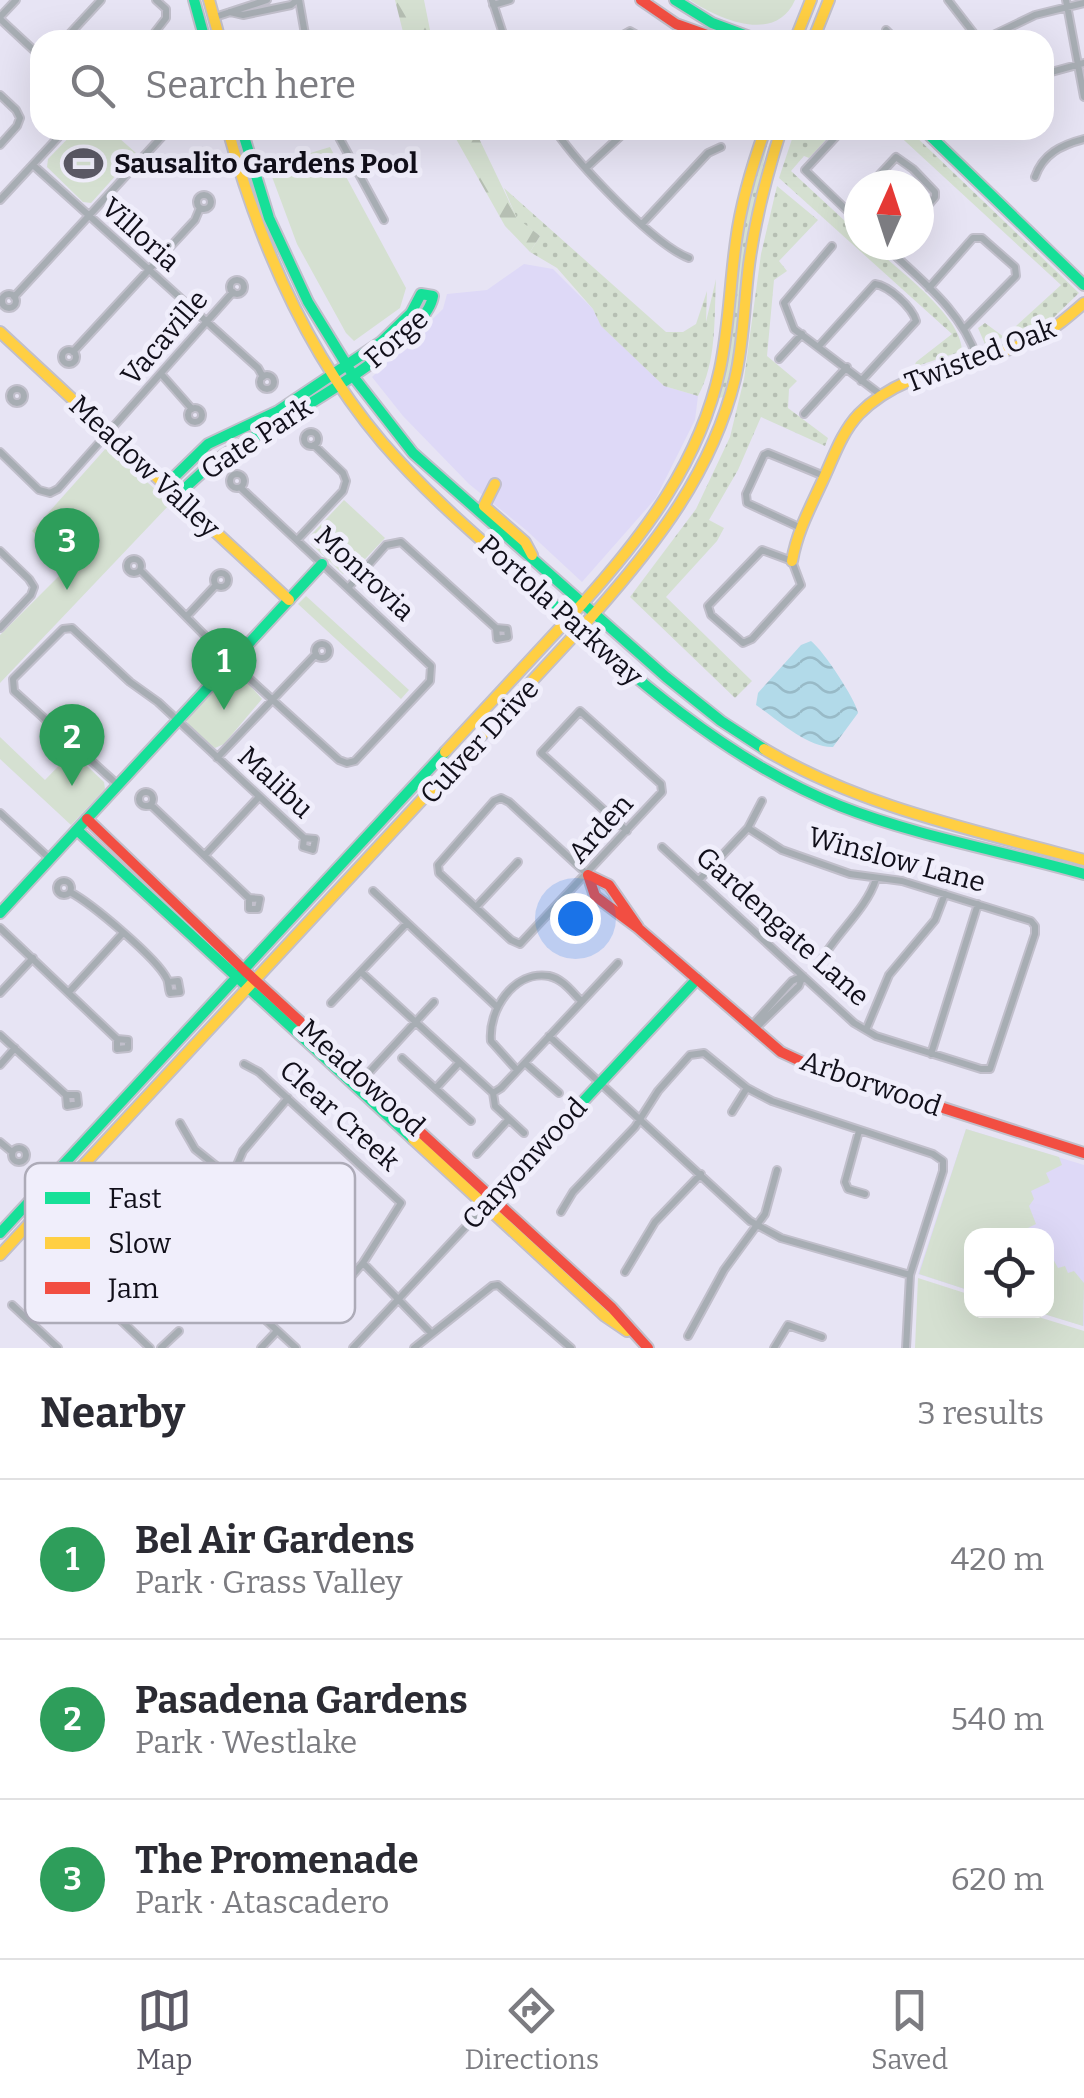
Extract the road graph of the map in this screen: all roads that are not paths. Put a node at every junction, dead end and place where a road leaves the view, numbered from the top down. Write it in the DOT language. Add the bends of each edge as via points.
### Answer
graph roads {
  1 [pos="16,0"];
  2 [pos="101,0"];
  3 [pos="156,0"];
  4 [pos="197,0"];
  5 [pos="210,0"];
  6 [pos="267,0"];
  7 [pos="298,0"];
  8 [pos="510,0"];
  9 [pos="641,0"];
  10 [pos="675,0"];
  11 [pos="811,0"];
  12 [pos="830,0"];
  13 [pos="948,0"];
  14 [pos="493,2"];
  15 [pos="1066,3"];
  16 [pos="1084,3"];
  17 [pos="230,12"];
  18 [pos="215,17"];
  19 [pos="0,18"];
  20 [pos="73,30"];
  21 [pos="157,30"];
  22 [pos="203,30"];
  23 [pos="218,30"];
  24 [pos="304,30"];
  25 [pos="502,30"];
  26 [pos="693,30"];
  27 [pos="729,30"];
  28 [pos="799,30"];
  29 [pos="817,30"];
  30 [pos="972,30"];
  31 [pos="1000,30"];
  32 [pos="30,46"];
  33 [pos="1080,64"];
  34 [pos="1054,71"];
  35 [pos="0,95"];
  36 [pos="1084,97"];
  37 [pos="1084,139"];
  38 [pos="56,140"];
  39 [pos="159,140"];
  40 [pos="231,140"];
  41 [pos="245,140"];
  42 [pos="340,140"];
  43 [pos="563,140"];
  44 [pos="616,140"];
  45 [pos="761,140"];
  46 [pos="778,140"];
  47 [pos="833,140"];
  48 [pos="934,140"];
  49 [pos="0,145"];
  50 [pos="721,147"];
  51 [pos="33,164"];
  52 [pos="586,167"];
  53 [pos="884,170"];
  54 [pos="912,170"];
  55 [pos="1034,178"];
  56 [pos="0,200"];
  57 [pos="200,208"];
  58 [pos="844,208"];
  59 [pos="88,216"];
  60 [pos="384,220"];
  61 [pos="643,223"];
  62 [pos="832,246"];
  63 [pos="689,258"];
  64 [pos="902,260"];
  65 [pos="148,271"];
  66 [pos="1084,285"];
  67 [pos="929,288"];
  68 [pos="233,292"];
  69 [pos="14,297"];
  70 [pos="1084,303"];
  71 [pos="207,324"];
  72 [pos="965,328"];
  73 [pos="0,332"];
  74 [pos="802,334"];
  75 [pos="819,346"];
  76 [pos="74,352"];
  77 [pos="779,359"];
  78 [pos="978,359"];
  79 [pos="847,367"];
  80 [pos="348,371"];
  81 [pos="162,374"];
  82 [pos="263,377"];
  83 [pos="336,379"];
  84 [pos="861,381"];
  85 [pos="882,396"];
  86 [pos="12,400"];
  87 [pos="2,405"];
  88 [pos="192,409"];
  89 [pos="804,414"];
  90 [pos="109,433"];
  91 [pos="314,445"];
  92 [pos="0,452"];
  93 [pos="194,457"];
  94 [pos="204,468"];
  95 [pos="824,476"];
  96 [pos="166,486"];
  97 [pos="241,488"];
  98 [pos="177,496"];
  99 [pos="464,499"];
  100 [pos="801,528"];
  101 [pos="296,540"];
  102 [pos="0,551"];
  103 [pos="792,560"];
  104 [pos="322,564"];
  105 [pos="540,567"];
  106 [pos="140,570"];
  107 [pos="216,585"];
  108 [pos="348,588"];
  109 [pos="290,600"];
  110 [pos="583,604"];
  111 [pos="594,614"];
  112 [pos="188,615"];
  113 [pos="569,618"];
  114 [pos="0,628"];
  115 [pos="496,628"];
  116 [pos="581,629"];
  117 [pos="316,654"];
  118 [pos="232,662"];
  119 [pos="272,699"];
  120 [pos="178,721"];
  121 [pos="217,758"];
  122 [pos="118,784"];
  123 [pos="258,798"];
  124 [pos="762,801"];
  125 [pos="152,804"];
  126 [pos="0,812"];
  127 [pos="86,819"];
  128 [pos="748,828"];
  129 [pos="77,830"];
  130 [pos="627,831"];
  131 [pos="304,838"];
  132 [pos="112,843"];
  133 [pos="662,847"];
  134 [pos="101,854"];
  135 [pos="204,856"];
  136 [pos="50,859"];
  137 [pos="1084,860"];
  138 [pos="518,862"];
  139 [pos="1084,874"];
  140 [pos="588,875"];
  141 [pos="876,879"];
  142 [pos="698,880"];
  143 [pos="373,891"];
  144 [pos="70,892"];
  145 [pos="945,894"];
  146 [pos="249,898"];
  147 [pos="978,904"];
  148 [pos="476,907"];
  149 [pos="0,913"];
  150 [pos="406,924"];
  151 [pos="0,928"];
  152 [pos="122,934"];
  153 [pos="33,958"];
  154 [pos="821,960"];
  155 [pos="618,962"];
  156 [pos="360,972"];
  157 [pos="242,975"];
  158 [pos="804,976"];
  159 [pos="697,979"];
  160 [pos="170,982"];
  161 [pos="252,984"];
  162 [pos="69,992"];
  163 [pos="0,993"];
  164 [pos="581,1001"];
  165 [pos="434,1002"];
  166 [pos="331,1003"];
  167 [pos="496,1006"];
  168 [pos="416,1023"];
  169 [pos="752,1030"];
  170 [pos="866,1030"];
  171 [pos="0,1034"];
  172 [pos="549,1036"];
  173 [pos="118,1039"];
  174 [pos="15,1048"];
  175 [pos="931,1054"];
  176 [pos="402,1058"];
  177 [pos="525,1062"];
  178 [pos="459,1063"];
  179 [pos="244,1064"];
  180 [pos="0,1065"];
  181 [pos="990,1068"];
  182 [pos="518,1070"];
  183 [pos="364,1078"];
  184 [pos="600,1080"];
  185 [pos="436,1088"];
  186 [pos="747,1088"];
  187 [pos="493,1093"];
  188 [pos="559,1093"];
  189 [pos="66,1096"];
  190 [pos="288,1098"];
  191 [pos="732,1112"];
  192 [pos="641,1118"];
  193 [pos="509,1119"];
  194 [pos="471,1121"];
  195 [pos="180,1123"];
  196 [pos="860,1131"];
  197 [pos="524,1133"];
  198 [pos="0,1142"];
  199 [pos="12,1152"];
  200 [pos="1084,1153"];
  201 [pos="477,1154"];
  202 [pos="66,1163"];
  203 [pos="86,1163"];
  204 [pos="210,1163"];
  205 [pos="239,1163"];
  206 [pos="776,1170"];
  207 [pos="701,1174"];
  208 [pos="865,1194"];
  209 [pos="490,1201"];
  210 [pos="25,1206"];
  211 [pos="560,1212"];
  212 [pos="758,1226"];
  213 [pos="25,1229"];
  214 [pos="0,1233"];
  215 [pos="0,1256"];
  216 [pos="364,1263"];
  217 [pos="625,1272"];
  218 [pos="355,1273"];
  219 [pos="910,1275"];
  220 [pos="399,1298"];
  221 [pos="12,1305"];
  222 [pos="25,1318"];
  223 [pos="30,1323"];
  224 [pos="123,1323"];
  225 [pos="268,1323"];
  226 [pos="179,1331"];
  227 [pos="277,1331"];
  228 [pos="432,1333"];
  229 [pos="688,1336"];
  230 [pos="822,1337"];
  231 [pos="52,1346"];
  232 [pos="150,1348"];
  233 [pos="161,1348"];
  234 [pos="261,1348"];
  235 [pos="296,1348"];
  236 [pos="353,1348"];
  237 [pos="414,1348"];
  238 [pos="571,1348"];
  239 [pos="648,1348"];
  240 [pos="774,1348"];
  241 [pos="906,1348"];
  1 -- 19 [label="street"];
  2 -- 20 [label="street"];
  3 -- 21 [label="street" via="166,9"];
  4 -- 18 [label="main road"];
  4 -- 22 [label="main road"];
  5 -- 18 [label="main road"];
  6 -- 17 [label="street"];
  7 -- 17 [label="street" via="243,15"];
  7 -- 24 [label="street"];
  8 -- 14 [label="street"];
  9 -- 26 [label="main road"];
  10 -- 27 [label="main road"];
  11 -- 28 [label="main road"];
  12 -- 29 [label="main road"];
  13 -- 30 [label="street"];
  14 -- 25 [label="street"];
  15 -- 16 [label="street"];
  15 -- 31 [label="street"];
  15 -- 33 [label="street"];
  17 -- 18 [label="street"];
  18 -- 23 [label="main road"];
  19 -- 32 [label="street"];
  33 -- 34 [label="street"];
  33 -- 36 [label="street"];
  35 -- 49 [label="street" via="20,118"];
  37 -- 55 [label="street" via="1054,150"];
  38 -- 51 [label="street"];
  39 -- 59 [label="street"];
  40 -- 83 [label="main road, Portola Parkway" via="282,289"];
  41 -- 80 [label="main road, Portola Parkway" via="302,292"];
  42 -- 60 [label="street"];
  43 -- 52 [label="street"];
  44 -- 52 [label="street"];
  45 -- 110 [label="main road, Culver Drive" via="740,212 726,336 708,411 652,524"];
  46 -- 111 [label="main road, Culver Drive" via="763,187 736,377 724,417 665,532"];
  47 -- 58 [label="street" via="805,170"];
  48 -- 66 [label="main road"];
  50 -- 61 [label="street"];
  51 -- 56 [label="street"];
  51 -- 59 [label="street, Villoria"];
  52 -- 61 [label="street"];
  53 -- 54 [label="street" via="896,157"];
  57 -- 65 [label="street"];
  59 -- 65 [label="street, Villoria"];
  59 -- 69 [label="street"];
  61 -- 63 [label="street"];
  62 -- 74 [label="street" via="784,303"];
  64 -- 67 [label="street"];
  65 -- 71 [label="street, Villoria"];
  65 -- 76 [label="street"];
  67 -- 72 [label="street"];
  67 -- 72 [label="street" via="973,238 982,238 1015,267 1016,276"];
  68 -- 71 [label="street, Vacaville"];
  70 -- 78 [label="main road, Twisted Oak" via="1044,337"];
  71 -- 81 [label="street, Vacaville"];
  71 -- 82 [label="street, Villoria"];
  72 -- 78 [label="street"];
  73 -- 90 [label="main road, Meadow Valley"];
  74 -- 75 [label="street"];
  74 -- 77 [label="street"];
  75 -- 79 [label="street"];
  75 -- 84 [label="street" via="875,284 882,285 916,321"];
  78 -- 85 [label="main road, Twisted Oak"];
  79 -- 84 [label="street"];
  79 -- 89 [label="street"];
  80 -- 80 [label="main road, Forge" via="413,328 433,306 433,296 421,294 400,325"];
  80 -- 83 [label="main road, Forge"];
  80 -- 99 [label="main road, Portola Parkway" via="414,453"];
  81 -- 88 [label="street"];
  81 -- 90 [label="street, Vacaville"];
  83 -- 93 [label="main road, Gate Park" via="218,438"];
  83 -- 94 [label="main road, Gate Park"];
  83 -- 113 [label="main road, Portola Parkway" via="423,484"];
  84 -- 85 [label="street"];
  85 -- 95 [label="main road, Twisted Oak" via="848,428"];
  86 -- 87 [label="street"];
  90 -- 92 [label="street, Vacaville" via="50,494"];
  90 -- 96 [label="main road, Meadow Valley"];
  91 -- 101 [label="street" via="346,481"];
  93 -- 94 [label="main road"];
  93 -- 96 [label="main road, Gate Park"];
  94 -- 98 [label="main road, Gate Park"];
  95 -- 100 [label="main road, Twisted Oak"];
  95 -- 100 [label="street" via="768,453 754,475 747,502"];
  96 -- 98 [label="main road, Meadow Valley"];
  97 -- 101 [label="street, Monrovia"];
  98 -- 109 [label="main road, Meadow Valley"];
  99 -- 105 [label="main road, Portola Parkway"];
  99 -- 105 [label="main road" via="494,484 484,506 524,542"];
  100 -- 103 [label="main road, Twisted Oak"];
  101 -- 104 [label="street, Monrovia"];
  102 -- 114 [label="street" via="34,587"];
  103 -- 103 [label="street" via="756,552 710,602 711,616 743,643 752,639 798,591 802,581"];
  104 -- 108 [label="street, Monrovia"];
  104 -- 109 [label="main road"];
  105 -- 110 [label="main road, Portola Parkway"];
  106 -- 112 [label="street"];
  107 -- 112 [label="street"];
  108 -- 115 [label="street" via="386,546 401,542"];
  108 -- 119 [label="street, Monrovia" via="431,666 431,678 347,764"];
  109 -- 118 [label="main road"];
  110 -- 111 [label="main road, Portola Parkway"];
  110 -- 113 [label="main road, Culver Drive"];
  111 -- 116 [label="main road, Culver Drive"];
  111 -- 137 [label="main road, Portola Parkway" via="672,686 814,777 924,818"];
  112 -- 118 [label="street"];
  113 -- 116 [label="main road, Portola Parkway"];
  113 -- 157 [label="main road, Culver Drive"];
  116 -- 139 [label="main road, Portola Parkway" via="705,733 808,793 922,834"];
  116 -- 161 [label="main road, Culver Drive"];
  117 -- 119 [label="street"];
  118 -- 119 [label="street"];
  118 -- 120 [label="main road"];
  119 -- 121 [label="street"];
  120 -- 121 [label="street, Malibu"];
  120 -- 122 [label="main road"];
  120 -- 122 [label="street, Malibu" via="72,628 38,653 14,680 14,690"];
  121 -- 123 [label="street, Malibu"];
  122 -- 127 [label="main road"];
  123 -- 131 [label="street, Malibu"];
  123 -- 135 [label="street"];
  124 -- 128 [label="street"];
  125 -- 135 [label="street"];
  126 -- 136 [label="street"];
  127 -- 129 [label="main road"];
  127 -- 132 [label="main road, Meadowood"];
  128 -- 141 [label="street, Winslow Lane" via="800,857"];
  128 -- 142 [label="street"];
  129 -- 134 [label="main road, Meadowood"];
  129 -- 136 [label="main road"];
  130 -- 130 [label="street, Arden" via="662,792 661,784 580,710 541,753"];
  130 -- 140 [label="street, Arden"];
  132 -- 134 [label="main road"];
  132 -- 157 [label="main road, Meadowood"];
  133 -- 142 [label="street, Gardengate Lane"];
  134 -- 157 [label="main road, Meadowood"];
  135 -- 146 [label="street"];
  136 -- 149 [label="main road"];
  138 -- 148 [label="street"];
  140 -- 148 [label="street, Arden" via="524,943 515,943"];
  140 -- 148 [label="street, Arborwood" via="501,798 438,865 438,873"];
  140 -- 159 [label="main road, Arborwood" via="609,885 638,928"];
  141 -- 145 [label="street, Winslow Lane"];
  141 -- 154 [label="street"];
  142 -- 158 [label="street, Gardengate Lane"];
  143 -- 150 [label="street"];
  144 -- 152 [label="street"];
  145 -- 147 [label="street, Winslow Lane"];
  145 -- 170 [label="street" via="935,920 889,975"];
  147 -- 175 [label="street"];
  147 -- 181 [label="street, Winslow Lane" via="1035,926"];
  150 -- 156 [label="street"];
  150 -- 167 [label="street"];
  151 -- 153 [label="street"];
  152 -- 160 [label="street"];
  152 -- 162 [label="street"];
  153 -- 162 [label="street"];
  153 -- 163 [label="street"];
  155 -- 164 [label="street"];
  156 -- 166 [label="street"];
  156 -- 168 [label="street"];
  157 -- 161 [label="main road, Meadowood"];
  157 -- 202 [label="main road, Culver Drive"];
  158 -- 169 [label="street"];
  158 -- 170 [label="street, Gardengate Lane"];
  159 -- 169 [label="main road, Arborwood"];
  159 -- 184 [label="main road, Canyonwood"];
  161 -- 183 [label="main road, Meadowood"];
  161 -- 203 [label="main road, Culver Drive"];
  161 -- 209 [label="main road, Meadowood"];
  162 -- 173 [label="street"];
  164 -- 167 [label="street" via="560,980 537,976 517,984"];
  164 -- 172 [label="street"];
  165 -- 168 [label="street"];
  167 -- 182 [label="street" via="491,1041"];
  168 -- 178 [label="street"];
  168 -- 183 [label="street"];
  169 -- 200 [label="main road, Arborwood" via="809,1065"];
  170 -- 175 [label="street, Gardengate Lane"];
  171 -- 174 [label="street"];
  172 -- 177 [label="street"];
  172 -- 184 [label="street"];
  174 -- 180 [label="street"];
  174 -- 189 [label="street"];
  175 -- 181 [label="street, Gardengate Lane"];
  176 -- 185 [label="street"];
  177 -- 182 [label="street"];
  177 -- 188 [label="street"];
  178 -- 185 [label="street"];
  178 -- 187 [label="street"];
  179 -- 190 [label="street, Clear Creek"];
  182 -- 187 [label="street"];
  183 -- 209 [label="main road, Meadowood"];
  184 -- 192 [label="street"];
  184 -- 209 [label="main road, Canyonwood"];
  185 -- 194 [label="street"];
  186 -- 191 [label="street"];
  186 -- 192 [label="street" via="700,1052 669,1077"];
  186 -- 196 [label="street"];
  187 -- 193 [label="street" via="494,1106"];
  190 -- 205 [label="street"];
  190 -- 216 [label="street, Clear Creek" via="401,1203"];
  192 -- 207 [label="street"];
  192 -- 211 [label="street"];
  193 -- 197 [label="street"];
  193 -- 201 [label="street"];
  195 -- 204 [label="street"];
  196 -- 208 [label="street" via="845,1182"];
  196 -- 219 [label="street" via="943,1161"];
  198 -- 199 [label="street"];
  206 -- 212 [label="street"];
  207 -- 212 [label="street"];
  207 -- 217 [label="street" via="655,1222"];
  209 -- 220 [label="street, Canyonwood"];
  209 -- 239 [label="main road, Meadowood"];
  210 -- 214 [label="main road, Culver Drive"];
  212 -- 219 [label="street"];
  212 -- 229 [label="street" via="724,1270"];
  213 -- 215 [label="main road, Culver Drive"];
  216 -- 218 [label="street, Clear Creek"];
  216 -- 220 [label="street"];
  219 -- 241 [label="street"];
  220 -- 228 [label="street"];
  220 -- 236 [label="street, Canyonwood"];
  221 -- 222 [label="street"];
  223 -- 231 [label="street"];
  224 -- 232 [label="street"];
  225 -- 227 [label="street"];
  226 -- 233 [label="street"];
  227 -- 234 [label="street"];
  227 -- 235 [label="street"];
  228 -- 237 [label="street"];
  228 -- 238 [label="street" via="498,1285"];
  230 -- 240 [label="street" via="788,1324"];
}
